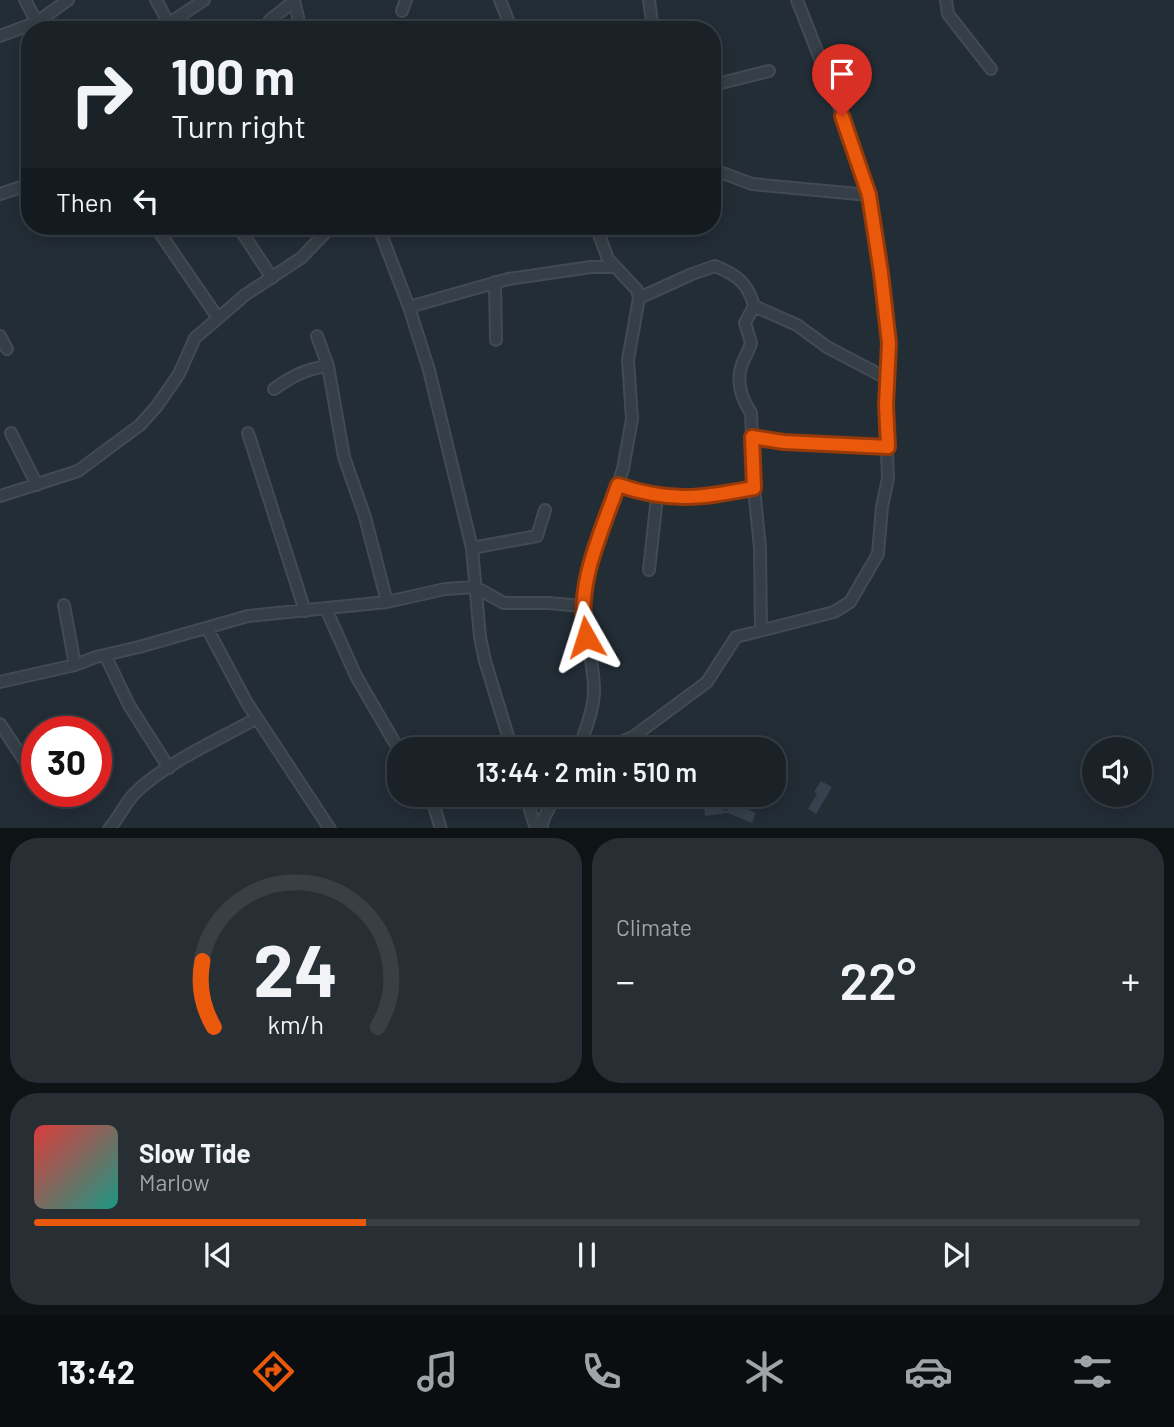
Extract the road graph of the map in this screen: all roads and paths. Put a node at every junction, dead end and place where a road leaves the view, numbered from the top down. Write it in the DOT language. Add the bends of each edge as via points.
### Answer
graph roads {
  1 [pos="25,0"];
  2 [pos="68,0"];
  3 [pos="156,0"];
  4 [pos="204,0"];
  5 [pos="500,0"];
  6 [pos="649,0"];
  7 [pos="797,0"];
  8 [pos="946,0"];
  9 [pos="294,1"];
  10 [pos="36,21"];
  11 [pos="45,21"];
  12 [pos="162,21"];
  13 [pos="172,21"];
  14 [pos="269,21"];
  15 [pos="299,21"];
  16 [pos="508,21"];
  17 [pos="652,21"];
  18 [pos="21,31"];
  19 [pos="0,36"];
  20 [pos="991,69"];
  21 [pos="769,71"];
  22 [pos="721,83"];
  23 [pos="721,172"];
  24 [pos="21,187"];
  25 [pos="0,194"];
  26 [pos="869,195"];
  27 [pos="161,235"];
  28 [pos="245,235"];
  29 [pos="322,235"];
  30 [pos="381,235"];
  31 [pos="599,235"];
  32 [pos="614,267"];
  33 [pos="272,278"];
  34 [pos="495,282"];
  35 [pos="639,298"];
  36 [pos="754,306"];
  37 [pos="409,307"];
  38 [pos="218,318"];
  39 [pos="0,336"];
  40 [pos="317,336"];
  41 [pos="496,340"];
  42 [pos="7,349"];
  43 [pos="328,366"];
  44 [pos="886,377"];
  45 [pos="274,388"];
  46 [pos="11,433"];
  47 [pos="248,433"];
  48 [pos="752,437"];
  49 [pos="888,447"];
  50 [pos="37,485"];
  51 [pos="618,485"];
  52 [pos="754,488"];
  53 [pos="0,496"];
  54 [pos="657,497"];
  55 [pos="545,510"];
  56 [pos="472,548"];
  57 [pos="649,570"];
  58 [pos="475,587"];
  59 [pos="387,602"];
  60 [pos="64,605"];
  61 [pos="582,606"];
  62 [pos="326,609"];
  63 [pos="305,611"];
  64 [pos="207,628"];
  65 [pos="761,630"];
  66 [pos="105,655"];
  67 [pos="75,665"];
  68 [pos="0,682"];
  69 [pos="257,718"];
  70 [pos="0,724"];
  71 [pos="391,737"];
  72 [pos="508,737"];
  73 [pos="583,737"];
  74 [pos="633,737"];
  75 [pos="21,756"];
  76 [pos="169,768"];
  77 [pos="434,807"];
  78 [pos="530,807"];
  79 [pos="550,807"];
  80 [pos="109,828"];
  81 [pos="330,828"];
  82 [pos="441,828"];
  83 [pos="539,828"];
  1 -- 10 [label="street"];
  2 -- 11 [label="street"];
  3 -- 12 [label="street"];
  4 -- 13 [label="street"];
  5 -- 16 [label="street"];
  6 -- 17 [label="street"];
  7 -- 26 [label="street"];
  8 -- 20 [label="street" via="948,14"];
  9 -- 14 [label="street"];
  9 -- 15 [label="street"];
  18 -- 19 [label="street"];
  21 -- 22 [label="street"];
  23 -- 26 [label="street" via="752,184"];
  24 -- 25 [label="street"];
  26 -- 44 [label="street" via="889,343"];
  27 -- 38 [label="street"];
  28 -- 33 [label="street"];
  29 -- 33 [label="street" via="301,258"];
  30 -- 37 [label="street"];
  31 -- 32 [label="street"];
  32 -- 34 [label="street"];
  32 -- 35 [label="street"];
  33 -- 38 [label="street"];
  34 -- 37 [label="street"];
  34 -- 41 [label="street"];
  35 -- 36 [label="street" via="715,266 747,285"];
  35 -- 51 [label="street" via="628,360 632,419"];
  36 -- 44 [label="street" via="797,325 827,347"];
  36 -- 48 [label="street" via="745,323 751,343 741,366 739,387 751,413"];
  37 -- 56 [label="street"];
  38 -- 50 [label="street" via="195,338 180,374 140,425 86,467"];
  39 -- 42 [label="street"];
  40 -- 43 [label="street"];
  43 -- 45 [label="street" via="309,369"];
  43 -- 59 [label="street" via="344,457"];
  44 -- 49 [label="street"];
  46 -- 50 [label="street"];
  47 -- 63 [label="street"];
  48 -- 49 [label="street"];
  48 -- 52 [label="street"];
  49 -- 65 [label="street" via="878,554 850,602 834,612"];
  50 -- 53 [label="street"];
  51 -- 54 [label="street"];
  51 -- 61 [label="street" via="584,587"];
  52 -- 54 [label="street" via="705,497"];
  52 -- 65 [label="street"];
  54 -- 57 [label="street"];
  55 -- 56 [label="street" via="537,536"];
  56 -- 58 [label="street"];
  58 -- 59 [label="street"];
  58 -- 61 [label="street" via="504,603"];
  58 -- 72 [label="street" via="485,661"];
  59 -- 62 [label="street"];
  60 -- 67 [label="street"];
  61 -- 73 [label="street" via="594,689"];
  62 -- 63 [label="street"];
  62 -- 71 [label="street" via="356,676"];
  63 -- 64 [label="street" via="248,616"];
  64 -- 66 [label="street"];
  64 -- 69 [label="street"];
  65 -- 74 [label="street" via="736,637 707,682"];
  66 -- 67 [label="street"];
  66 -- 76 [label="street" via="129,705"];
  67 -- 68 [label="street"];
  69 -- 76 [label="street"];
  69 -- 81 [label="street"];
  70 -- 75 [label="street"];
  76 -- 80 [label="street" via="135,793"];
  77 -- 82 [label="street"];
  78 -- 83 [label="street"];
  79 -- 83 [label="street"];
}
